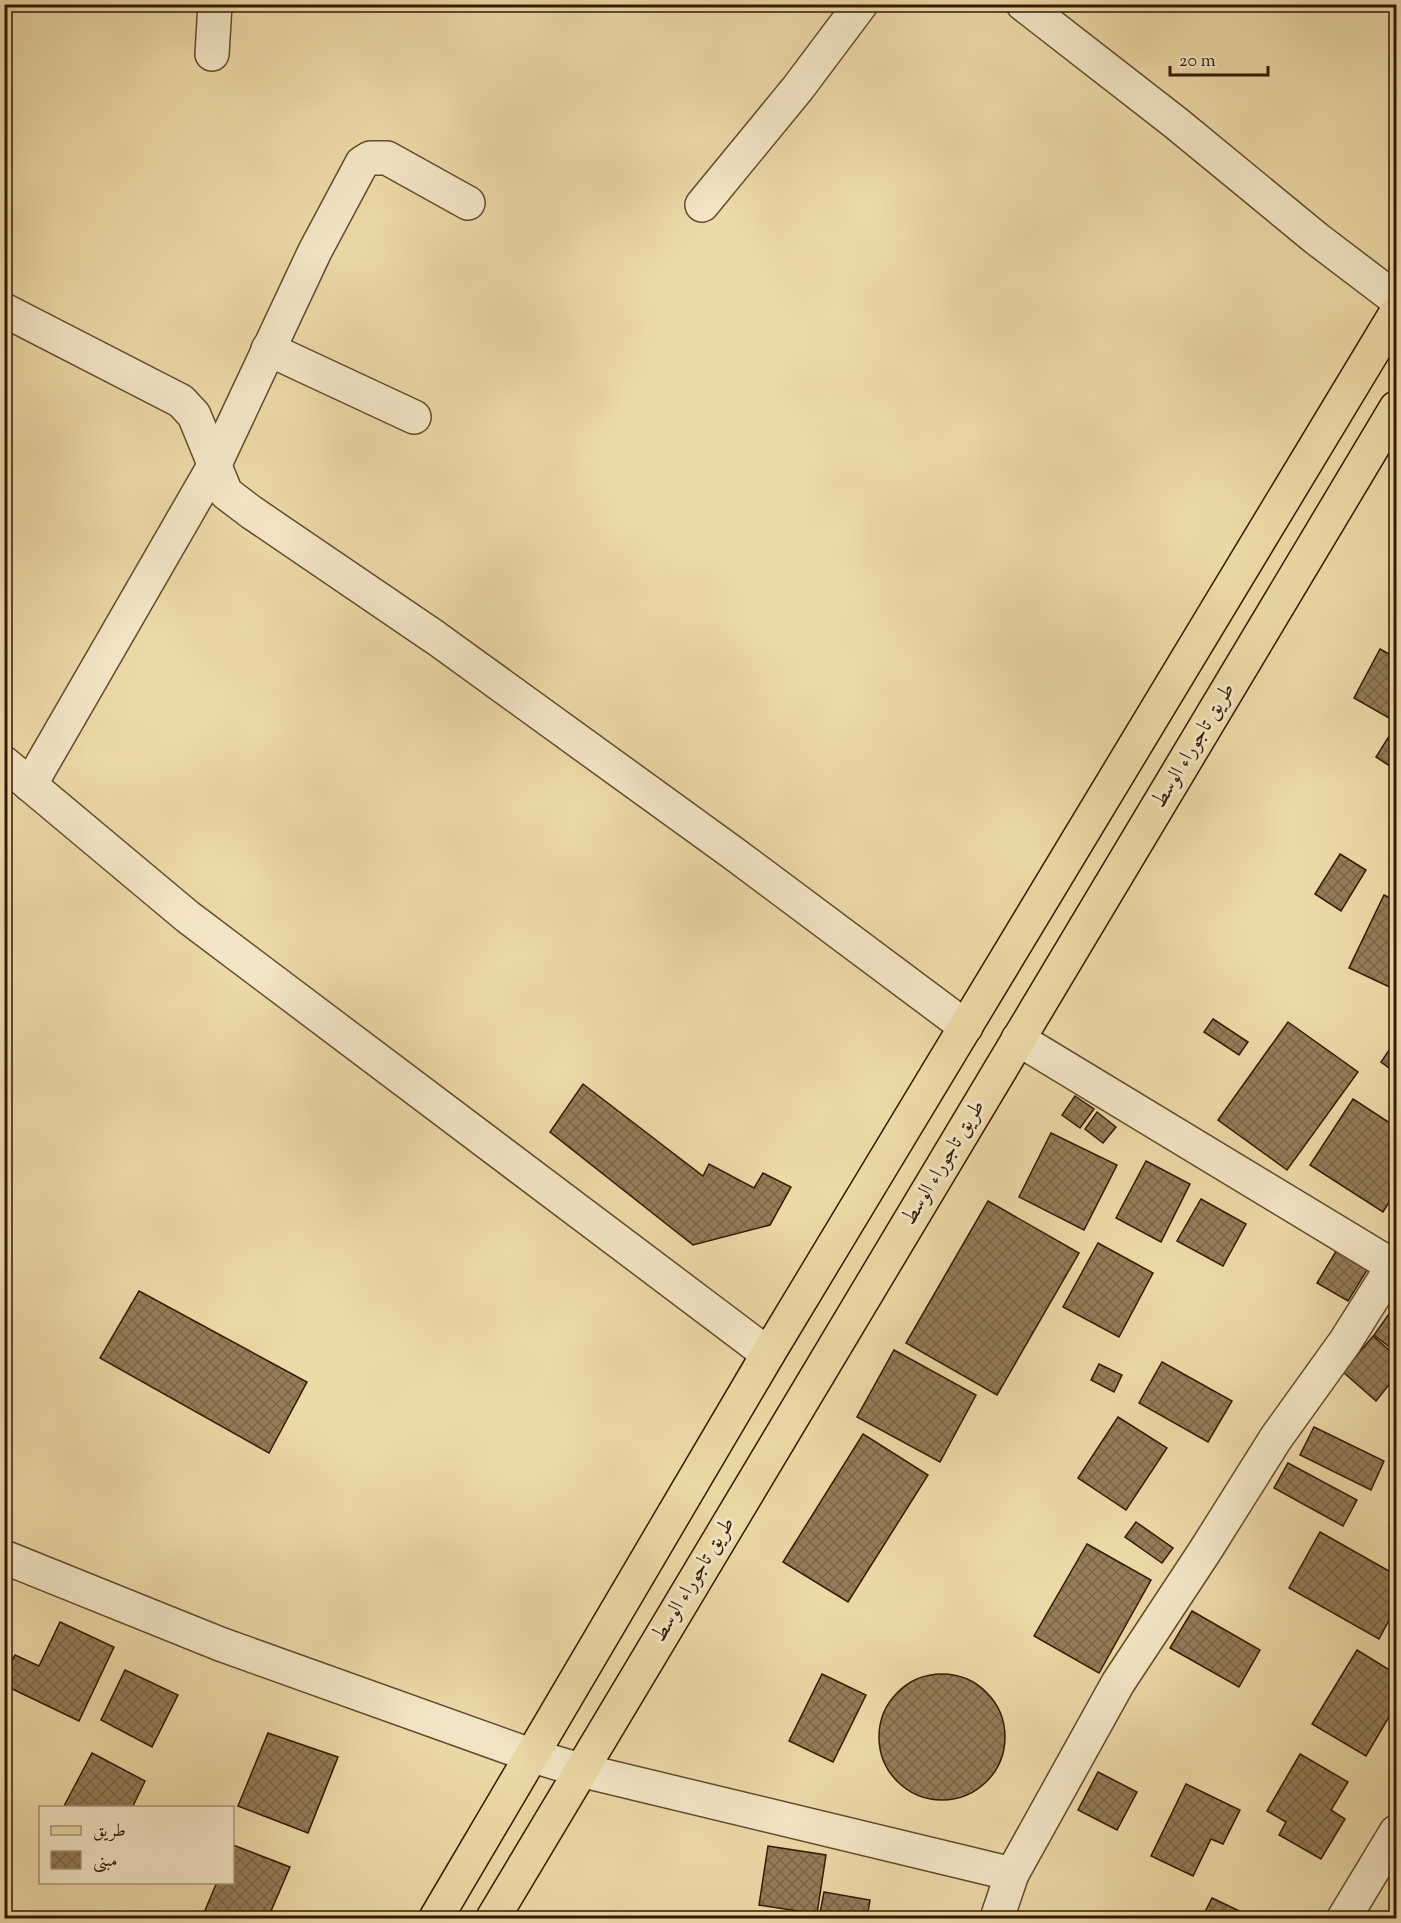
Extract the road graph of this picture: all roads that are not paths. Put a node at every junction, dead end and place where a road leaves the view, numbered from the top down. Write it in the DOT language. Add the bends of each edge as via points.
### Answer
graph roads {
  1 [pos="215,4"];
  2 [pos="861,4"];
  3 [pos="1023,4"];
  4 [pos="212,54"];
  5 [pos="468,203"];
  6 [pos="702,205"];
  7 [pos="1396,299"];
  8 [pos="4,310"];
  9 [pos="1396,313"];
  10 [pos="268,349"];
  11 [pos="1396,408"];
  12 [pos="414,417"];
  13 [pos="214,466"];
  14 [pos="4,763"];
  15 [pos="30,785"];
  16 [pos="966,1027"];
  17 [pos="1018,1039"];
  18 [pos="1395,1264"];
  19 [pos="768,1354"];
  20 [pos="4,1557"];
  21 [pos="533,1756"];
  22 [pos="580,1770"];
  23 [pos="1396,1832"];
  24 [pos="1012,1874"];
  25 [pos="436,1918"];
  26 [pos="493,1918"];
  27 [pos="997,1918"];
  28 [pos="1344,1918"];
  1 -- 4 [label="street"];
  2 -- 6 [label="street"];
  3 -- 7 [label="street"];
  5 -- 10 [label="street" via="387,159 370,158 362,163"];
  8 -- 13 [label="street" via="181,401 194,415"];
  9 -- 16 [label="main road"];
  10 -- 12 [label="street"];
  10 -- 13 [label="street"];
  11 -- 17 [label="main road, طريق تاجوراء الوسط"];
  13 -- 15 [label="street"];
  13 -- 16 [label="street" via="226,493 251,512 465,659"];
  14 -- 15 [label="street"];
  15 -- 19 [label="street" via="188,917"];
  16 -- 19 [label="main road"];
  17 -- 18 [label="street"];
  17 -- 22 [label="main road, طريق تاجوراء الوسط"];
  18 -- 24 [label="street" via="1276,1438 1118,1683"];
  19 -- 21 [label="main road"];
  20 -- 21 [label="street" via="220,1644"];
  21 -- 22 [label="street"];
  21 -- 25 [label="main road"];
  22 -- 24 [label="street"];
  22 -- 26 [label="main road, طريق تاجوراء الوسط"];
  23 -- 28 [label="street"];
  24 -- 27 [label="street"];
}
